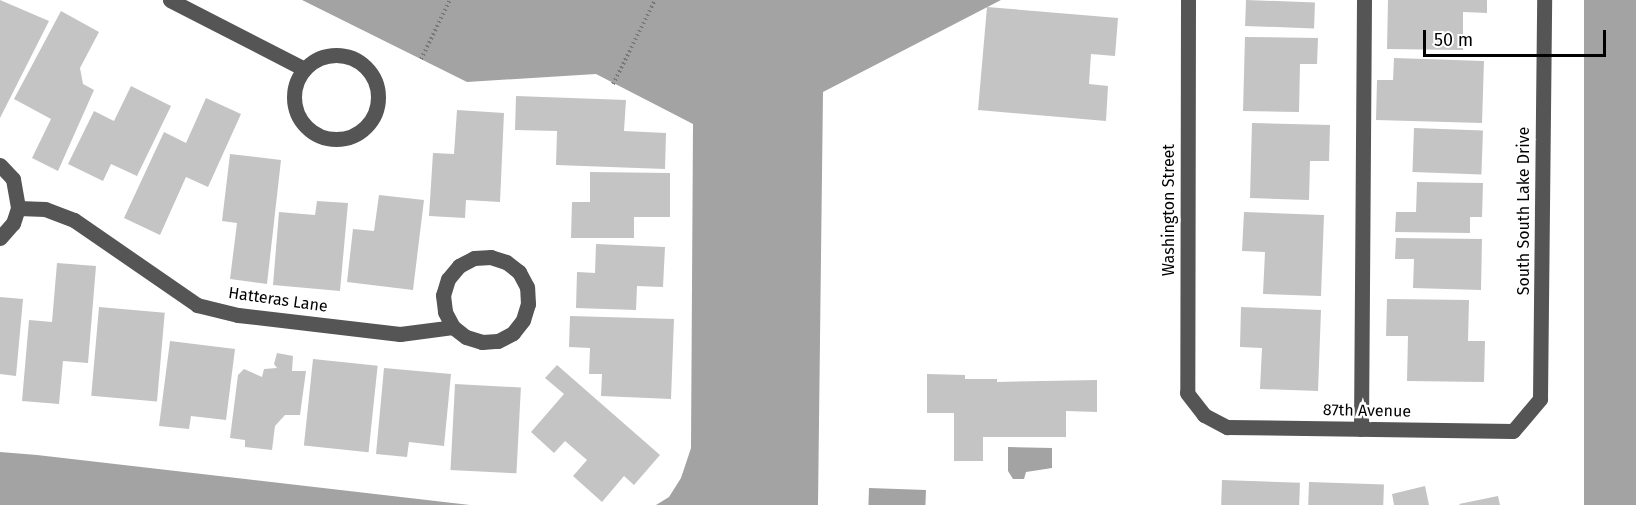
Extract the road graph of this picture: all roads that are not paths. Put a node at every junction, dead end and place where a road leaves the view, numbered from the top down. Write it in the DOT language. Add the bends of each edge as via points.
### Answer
graph roads {
  1 [pos="170,0"];
  2 [pos="1188,0"];
  3 [pos="1364,0"];
  4 [pos="1544,0"];
  5 [pos="304,69"];
  6 [pos="0,165"];
  7 [pos="18,208"];
  8 [pos="0,238"];
  9 [pos="453,327"];
  10 [pos="1204,415"];
  11 [pos="1527,419"];
  12 [pos="1361,429"];
  1 -- 5 [label="street"];
  2 -- 10 [label="street, Washington Street" via="1187,393"];
  3 -- 12 [label="street"];
  4 -- 11 [label="street, South South Lake Drive" via="1540,399"];
  5 -- 5 [label="street" via="293,98 306,126 333,139 363,129 372,118 377,87 360,62 330,54"];
  6 -- 7 [label="street" via="13,178"];
  7 -- 8 [label="street" via="13,223"];
  7 -- 9 [label="street, Hatteras Lane" via="45,209 74,220 197,305 238,315 400,334"];
  9 -- 9 [label="street" via="465,337 482,342 498,341 513,333 524,320 528,304 527,287 519,272 491,257 474,258 459,266 448,279 443,295 445,312"];
  10 -- 12 [label="street, 87th Avenue" via="1227,427"];
  11 -- 12 [label="street, 87th Avenue" via="1513,431"];
}
